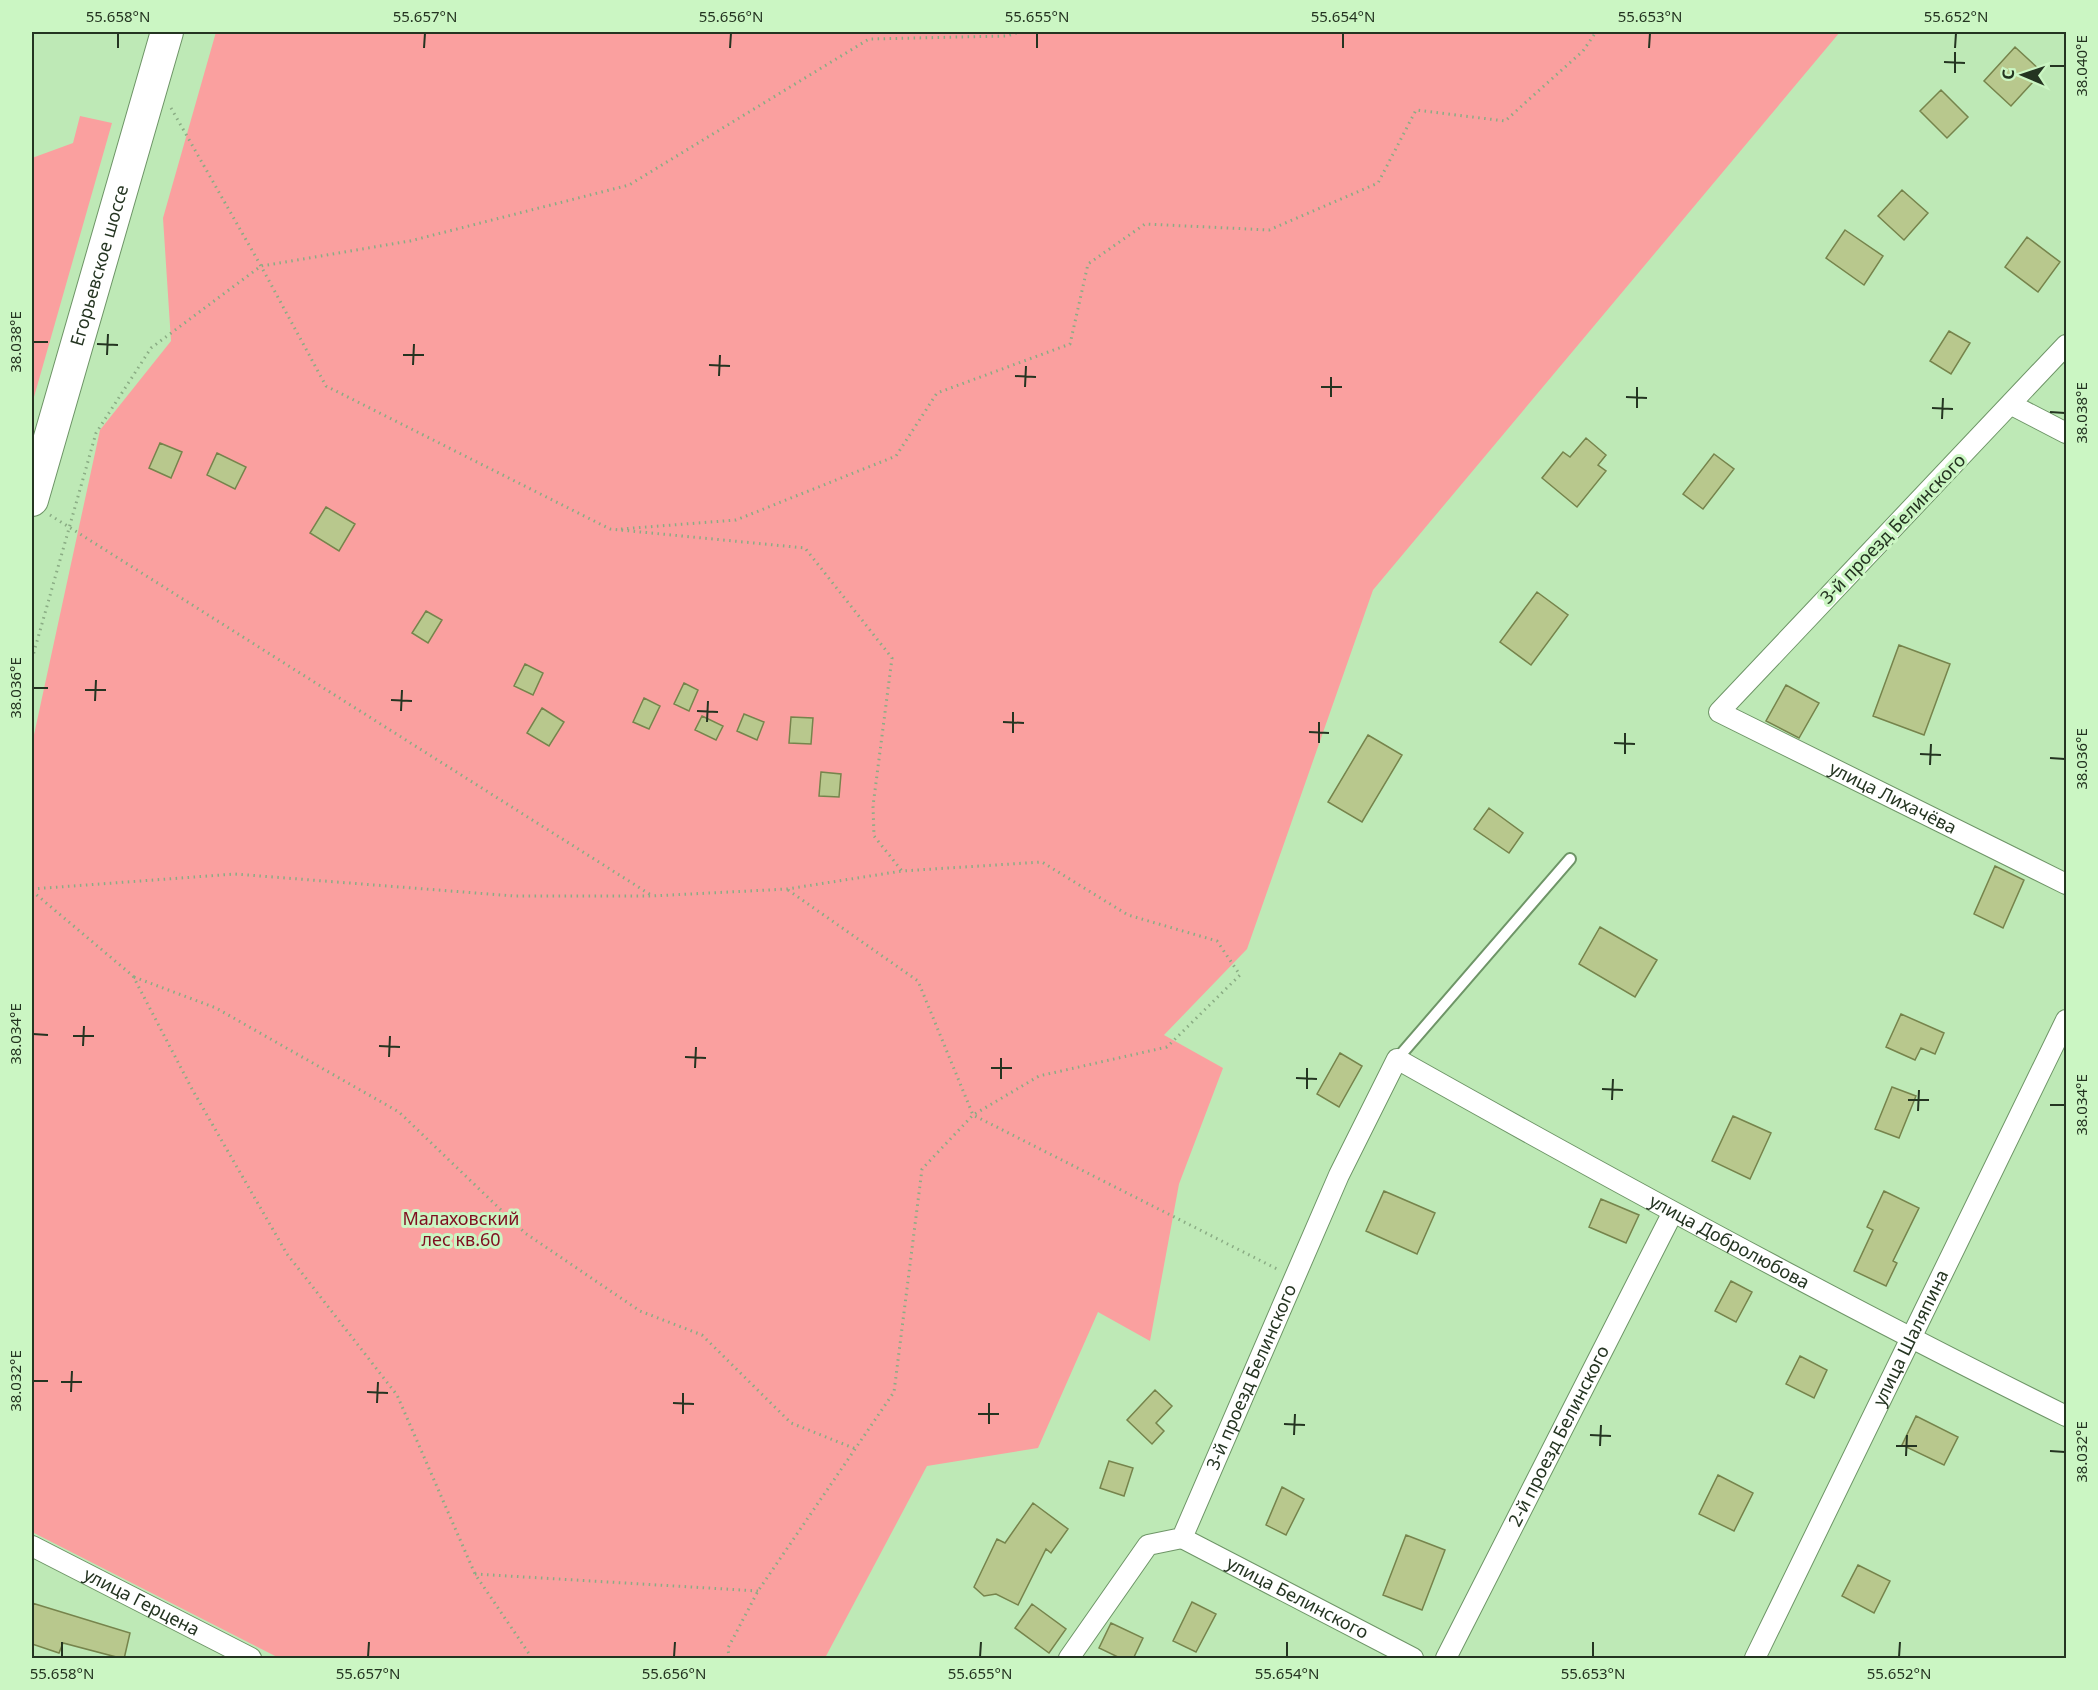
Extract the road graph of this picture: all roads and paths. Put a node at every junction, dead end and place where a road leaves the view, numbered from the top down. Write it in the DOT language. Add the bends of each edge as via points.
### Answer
graph roads {
  1 [pos="167,32"];
  2 [pos="1019,32"];
  3 [pos="1596,32"];
  4 [pos="154,79"];
  5 [pos="261,266"];
  6 [pos="2067,345"];
  7 [pos="2012,405"];
  8 [pos="2067,433"];
  9 [pos="36,504"];
  10 [pos="68,528"];
  11 [pos="610,529"];
  12 [pos="32,659"];
  13 [pos="1719,712"];
  14 [pos="1570,859"];
  15 [pos="902,871"];
  16 [pos="2067,884"];
  17 [pos="787,889"];
  18 [pos="32,890"];
  19 [pos="652,896"];
  20 [pos="133,976"];
  21 [pos="2067,1020"];
  22 [pos="1397,1059"];
  23 [pos="973,1115"];
  24 [pos="1672,1214"];
  25 [pos="1295,1278"];
  26 [pos="1911,1340"];
  27 [pos="2067,1416"];
  28 [pos="856,1449"];
  29 [pos="1182,1538"];
  30 [pos="32,1546"];
  31 [pos="475,1574"];
  32 [pos="758,1591"];
  33 [pos="251,1659"];
  34 [pos="531,1659"];
  35 [pos="729,1659"];
  36 [pos="1069,1659"];
  37 [pos="1413,1659"];
  38 [pos="1446,1659"];
  39 [pos="1755,1659"];
  1 -- 4 [label="main road, Егорьевское шоссе"];
  2 -- 5 [label="path" via="1007,36 869,39 629,185 410,241"];
  3 -- 11 [label="path" via="1583,51 1504,121 1416,111 1378,183 1302,216 1269,230 1145,224 1088,264 1070,344 937,393 896,456 736,520"];
  4 -- 5 [label="path"];
  4 -- 9 [label="main road, Егорьевское шоссе"];
  5 -- 10 [label="path" via="151,348 96,433"];
  5 -- 11 [label="path" via="326,386"];
  6 -- 7 [label="street, 3-й проезд Белинского"];
  7 -- 8 [label="street"];
  7 -- 13 [label="street, 3-й проезд Белинского"];
  9 -- 10 [label="path"];
  10 -- 12 [label="path"];
  10 -- 19 [label="path"];
  11 -- 15 [label="path" via="805,548 892,658 873,806 874,836"];
  13 -- 16 [label="street, улица Лихачёва"];
  14 -- 22 [label="lane"];
  15 -- 17 [label="path"];
  15 -- 23 [label="path" via="1042,862 1128,915 1217,941 1240,975 1167,1047 1039,1076"];
  17 -- 19 [label="path"];
  17 -- 23 [label="path" via="918,981"];
  18 -- 19 [label="path" via="235,874 514,896"];
  18 -- 20 [label="path"];
  20 -- 28 [label="path" via="216,1008 399,1112 525,1233 640,1311 702,1335 791,1423"];
  20 -- 31 [label="path" via="192,1089 287,1254 397,1395"];
  21 -- 26 [label="street, улица Шаляпина"];
  22 -- 24 [label="street, улица Добролюбова"];
  22 -- 25 [label="street, 3-й проезд Белинского" via="1339,1175"];
  23 -- 25 [label="path"];
  23 -- 28 [label="path" via="922,1169 894,1392"];
  24 -- 26 [label="street, улица Добролюбова"];
  24 -- 38 [label="street, 2-й проезд Белинского"];
  25 -- 29 [label="street, 3-й проезд Белинского"];
  26 -- 27 [label="street, улица Добролюбова"];
  26 -- 39 [label="street, улица Шаляпина"];
  28 -- 32 [label="path"];
  29 -- 36 [label="street" via="1148,1545"];
  29 -- 37 [label="street, улица Белинского"];
  30 -- 33 [label="street, улица Герцена"];
  31 -- 32 [label="path"];
  31 -- 34 [label="path"];
  32 -- 35 [label="path" via="728,1648"];
}
